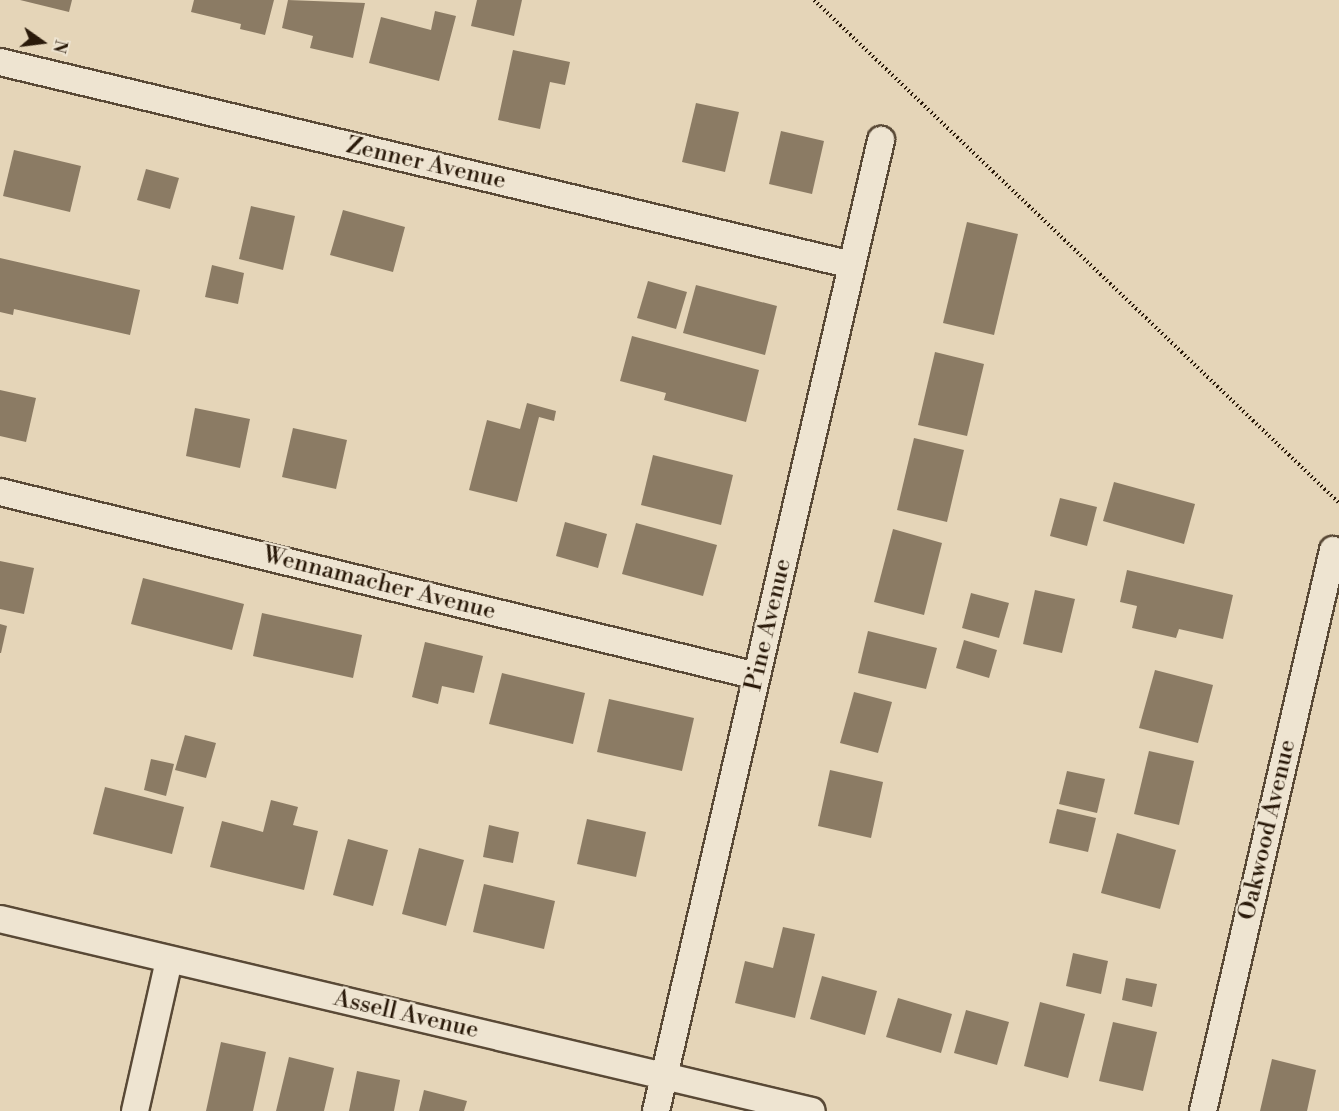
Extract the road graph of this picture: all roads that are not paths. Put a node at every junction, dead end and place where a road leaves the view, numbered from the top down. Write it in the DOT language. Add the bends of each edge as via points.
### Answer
graph roads {
  1 [pos="0,62"];
  2 [pos="881,140"];
  3 [pos="852,265"];
  4 [pos="0,492"];
  5 [pos="1333,550"];
  6 [pos="757,676"];
  7 [pos="0,919"];
  8 [pos="169,960"];
  9 [pos="664,1076"];
  10 [pos="135,1111"];
  11 [pos="656,1111"];
  12 [pos="812,1111"];
  13 [pos="1203,1111"];
  1 -- 3 [label="street, Zenner Avenue"];
  2 -- 3 [label="street, Pine Avenue"];
  3 -- 6 [label="street, Pine Avenue"];
  4 -- 6 [label="street, Wennamacher Avenue"];
  5 -- 13 [label="street, Oakwood Avenue"];
  6 -- 9 [label="street, Pine Avenue"];
  7 -- 8 [label="street, Assell Avenue"];
  8 -- 9 [label="street, Assell Avenue"];
  8 -- 10 [label="street"];
  9 -- 11 [label="street, Pine Avenue"];
  9 -- 12 [label="street, Assell Avenue"];
}
